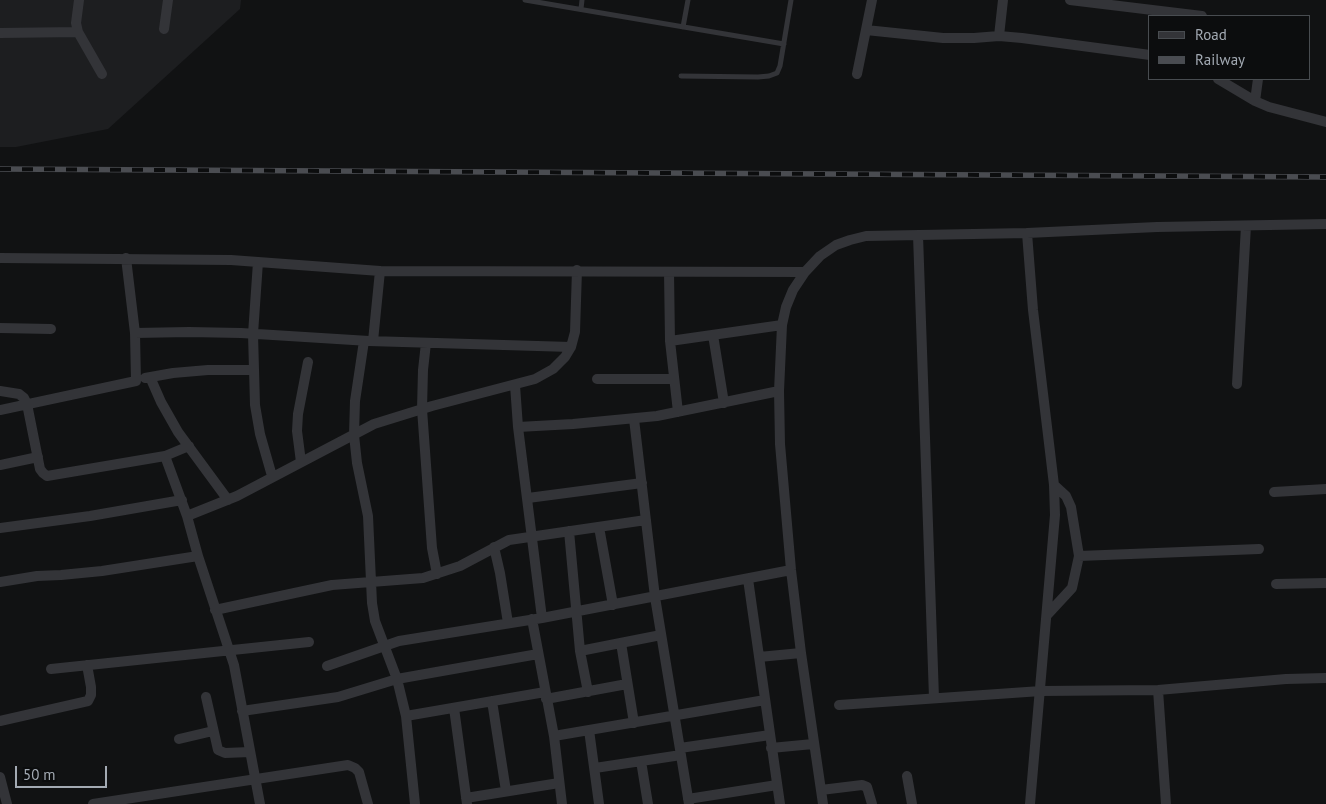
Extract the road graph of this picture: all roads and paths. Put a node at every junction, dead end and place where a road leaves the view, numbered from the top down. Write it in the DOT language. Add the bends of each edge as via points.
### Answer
graph roads {
  1 [pos="79,0"];
  2 [pos="168,0"];
  3 [pos="525,0"];
  4 [pos="582,0"];
  5 [pos="688,0"];
  6 [pos="791,0"];
  7 [pos="872,0"];
  8 [pos="1003,0"];
  9 [pos="1070,0"];
  10 [pos="581,10"];
  11 [pos="1194,15"];
  12 [pos="683,27"];
  13 [pos="164,29"];
  14 [pos="866,30"];
  15 [pos="78,32"];
  16 [pos="0,33"];
  17 [pos="999,36"];
  18 [pos="784,44"];
  19 [pos="1148,56"];
  20 [pos="102,74"];
  21 [pos="857,74"];
  22 [pos="681,76"];
  23 [pos="1220,80"];
  24 [pos="1258,80"];
  25 [pos="1255,101"];
  26 [pos="1326,122"];
  27 [pos="1326,224"];
  28 [pos="1246,226"];
  29 [pos="1027,233"];
  30 [pos="918,236"];
  31 [pos="0,258"];
  32 [pos="126,258"];
  33 [pos="258,262"];
  34 [pos="577,270"];
  35 [pos="380,271"];
  36 [pos="669,272"];
  37 [pos="805,272"];
  38 [pos="782,325"];
  39 [pos="0,328"];
  40 [pos="51,329"];
  41 [pos="135,333"];
  42 [pos="253,334"];
  43 [pos="712,335"];
  44 [pos="368,341"];
  45 [pos="670,341"];
  46 [pos="426,343"];
  47 [pos="571,347"];
  48 [pos="308,362"];
  49 [pos="254,370"];
  50 [pos="150,377"];
  51 [pos="597,379"];
  52 [pos="673,379"];
  53 [pos="136,381"];
  54 [pos="1237,384"];
  55 [pos="515,385"];
  56 [pos="0,391"];
  57 [pos="779,391"];
  58 [pos="724,403"];
  59 [pos="27,404"];
  60 [pos="422,409"];
  61 [pos="0,410"];
  62 [pos="678,412"];
  63 [pos="634,419"];
  64 [pos="518,427"];
  65 [pos="354,435"];
  66 [pos="189,446"];
  67 [pos="165,456"];
  68 [pos="38,457"];
  69 [pos="301,462"];
  70 [pos="0,465"];
  71 [pos="272,476"];
  72 [pos="642,483"];
  73 [pos="1054,485"];
  74 [pos="1326,489"];
  75 [pos="1274,492"];
  76 [pos="528,498"];
  77 [pos="182,500"];
  78 [pos="228,500"];
  79 [pos="188,516"];
  80 [pos="646,520"];
  81 [pos="599,527"];
  82 [pos="0,528"];
  83 [pos="569,531"];
  84 [pos="532,536"];
  85 [pos="494,547"];
  86 [pos="1259,549"];
  87 [pos="198,556"];
  88 [pos="1079,556"];
  89 [pos="791,570"];
  90 [pos="437,574"];
  91 [pos="748,579"];
  92 [pos="0,582"];
  93 [pos="372,582"];
  94 [pos="1326,583"];
  95 [pos="1276,584"];
  96 [pos="655,597"];
  97 [pos="613,605"];
  98 [pos="215,610"];
  99 [pos="576,612"];
  100 [pos="1047,615"];
  101 [pos="537,619"];
  102 [pos="508,623"];
  103 [pos="661,635"];
  104 [pos="309,642"];
  105 [pos="621,643"];
  106 [pos="383,646"];
  107 [pos="229,650"];
  108 [pos="580,652"];
  109 [pos="801,653"];
  110 [pos="538,654"];
  111 [pos="759,657"];
  112 [pos="87,665"];
  113 [pos="326,666"];
  114 [pos="51,669"];
  115 [pos="1326,678"];
  116 [pos="396,679"];
  117 [pos="627,684"];
  118 [pos="1158,690"];
  119 [pos="1040,691"];
  120 [pos="588,692"];
  121 [pos="546,696"];
  122 [pos="206,697"];
  123 [pos="934,698"];
  124 [pos="765,700"];
  125 [pos="492,702"];
  126 [pos="839,705"];
  127 [pos="454,708"];
  128 [pos="242,711"];
  129 [pos="406,716"];
  130 [pos="674,716"];
  131 [pos="0,721"];
  132 [pos="634,723"];
  133 [pos="590,730"];
  134 [pos="213,731"];
  135 [pos="770,735"];
  136 [pos="554,736"];
  137 [pos="179,739"];
  138 [pos="813,744"];
  139 [pos="772,748"];
  140 [pos="680,751"];
  141 [pos="250,752"];
  142 [pos="641,761"];
  143 [pos="594,768"];
  144 [pos="907,776"];
  145 [pos="0,777"];
  146 [pos="256,780"];
  147 [pos="559,783"];
  148 [pos="777,785"];
  149 [pos="821,790"];
  150 [pos="506,791"];
  151 [pos="156,799"];
  152 [pos="466,801"];
  153 [pos="689,801"];
  154 [pos="7,804"];
  155 [pos="94,804"];
  156 [pos="260,804"];
  157 [pos="368,804"];
  158 [pos="415,804"];
  159 [pos="562,804"];
  160 [pos="599,804"];
  161 [pos="648,804"];
  162 [pos="780,804"];
  163 [pos="823,804"];
  164 [pos="872,804"];
  165 [pos="912,804"];
  166 [pos="1030,804"];
  167 [pos="1166,804"];
  1 -- 15 [label="street"];
  2 -- 13 [label="street"];
  3 -- 10 [label="lane"];
  4 -- 10 [label="lane"];
  5 -- 12 [label="lane"];
  6 -- 18 [label="lane"];
  7 -- 14 [label="street"];
  8 -- 17 [label="street"];
  9 -- 11 [label="street"];
  10 -- 12 [label="lane"];
  12 -- 18 [label="lane"];
  14 -- 17 [label="street" via="943,38"];
  14 -- 21 [label="street"];
  15 -- 16 [label="street"];
  15 -- 20 [label="street"];
  17 -- 19 [label="street"];
  18 -- 22 [label="lane" via="777,73 769,76"];
  23 -- 25 [label="street"];
  24 -- 25 [label="street"];
  25 -- 26 [label="street"];
  27 -- 28 [label="street"];
  28 -- 29 [label="street"];
  28 -- 54 [label="street"];
  29 -- 30 [label="street"];
  29 -- 73 [label="street"];
  30 -- 37 [label="street" via="866,236 850,240 820,256"];
  30 -- 123 [label="street"];
  31 -- 32 [label="street"];
  32 -- 33 [label="street"];
  32 -- 41 [label="street"];
  33 -- 35 [label="street"];
  33 -- 42 [label="street"];
  34 -- 35 [label="street"];
  34 -- 36 [label="street"];
  34 -- 47 [label="street" via="575,332"];
  35 -- 44 [label="street"];
  36 -- 37 [label="street"];
  36 -- 45 [label="street"];
  37 -- 38 [label="street" via="793,290"];
  38 -- 43 [label="street"];
  38 -- 57 [label="street"];
  39 -- 40 [label="street"];
  41 -- 42 [label="street"];
  41 -- 53 [label="street"];
  42 -- 44 [label="street"];
  42 -- 49 [label="street"];
  43 -- 45 [label="street"];
  43 -- 58 [label="street"];
  44 -- 46 [label="street"];
  44 -- 65 [label="street" via="355,401"];
  45 -- 52 [label="street"];
  46 -- 47 [label="street"];
  46 -- 60 [label="street"];
  47 -- 55 [label="street" via="553,369"];
  48 -- 69 [label="street" via="297,431"];
  49 -- 50 [label="street" via="208,370"];
  49 -- 71 [label="street" via="255,405"];
  50 -- 53 [label="street"];
  50 -- 66 [label="street" via="178,432"];
  51 -- 52 [label="street"];
  52 -- 62 [label="street"];
  53 -- 59 [label="street"];
  55 -- 60 [label="street"];
  55 -- 64 [label="street"];
  56 -- 59 [label="street" via="19,394"];
  57 -- 58 [label="street"];
  57 -- 89 [label="street" via="780,444"];
  58 -- 62 [label="street"];
  59 -- 61 [label="street"];
  59 -- 68 [label="street"];
  60 -- 65 [label="street" via="374,424"];
  60 -- 90 [label="street" via="432,548"];
  62 -- 63 [label="street"];
  63 -- 64 [label="street"];
  63 -- 72 [label="street"];
  64 -- 76 [label="street"];
  65 -- 69 [label="street"];
  65 -- 93 [label="street" via="368,516"];
  66 -- 67 [label="street"];
  66 -- 78 [label="street"];
  67 -- 68 [label="street" via="54,476 43,473"];
  67 -- 77 [label="street"];
  68 -- 70 [label="street"];
  69 -- 71 [label="street"];
  71 -- 78 [label="street"];
  72 -- 76 [label="street"];
  72 -- 80 [label="street"];
  73 -- 88 [label="street" via="1066,496 1071,508"];
  73 -- 100 [label="street" via="1055,516"];
  74 -- 75 [label="street"];
  76 -- 84 [label="street"];
  77 -- 79 [label="street"];
  77 -- 82 [label="street"];
  78 -- 79 [label="street"];
  79 -- 87 [label="street"];
  80 -- 81 [label="street"];
  80 -- 96 [label="street"];
  81 -- 83 [label="street"];
  81 -- 97 [label="street"];
  83 -- 84 [label="street"];
  83 -- 99 [label="street"];
  84 -- 85 [label="street" via="509,540"];
  84 -- 101 [label="street"];
  85 -- 90 [label="street" via="460,566"];
  85 -- 102 [label="street"];
  86 -- 88 [label="street"];
  87 -- 92 [label="street"];
  87 -- 98 [label="street"];
  88 -- 100 [label="street" via="1072,588"];
  89 -- 91 [label="street"];
  89 -- 109 [label="street"];
  90 -- 93 [label="street"];
  91 -- 96 [label="street"];
  91 -- 111 [label="street"];
  93 -- 98 [label="street" via="332,585"];
  93 -- 106 [label="street" via="375,621"];
  94 -- 95 [label="street"];
  96 -- 97 [label="street"];
  96 -- 103 [label="street"];
  97 -- 99 [label="street"];
  98 -- 107 [label="street"];
  99 -- 101 [label="street"];
  99 -- 108 [label="street"];
  100 -- 119 [label="street"];
  101 -- 102 [label="street"];
  101 -- 110 [label="street"];
  102 -- 106 [label="street"];
  103 -- 105 [label="street"];
  103 -- 130 [label="street"];
  104 -- 107 [label="street"];
  105 -- 108 [label="street"];
  105 -- 117 [label="street"];
  106 -- 113 [label="street"];
  106 -- 116 [label="street"];
  107 -- 112 [label="street"];
  107 -- 128 [label="street"];
  108 -- 120 [label="street"];
  109 -- 111 [label="street"];
  109 -- 138 [label="street"];
  110 -- 116 [label="street"];
  110 -- 121 [label="street"];
  111 -- 124 [label="street"];
  112 -- 114 [label="street"];
  112 -- 131 [label="street" via="91,688 88,701"];
  115 -- 118 [label="street"];
  116 -- 128 [label="street" via="338,697"];
  116 -- 129 [label="street"];
  117 -- 120 [label="street"];
  117 -- 132 [label="street"];
  118 -- 119 [label="street"];
  118 -- 167 [label="street"];
  119 -- 123 [label="street"];
  119 -- 166 [label="street"];
  120 -- 121 [label="street"];
  121 -- 125 [label="street"];
  121 -- 136 [label="street"];
  122 -- 134 [label="street"];
  123 -- 126 [label="street"];
  124 -- 130 [label="street"];
  124 -- 135 [label="street"];
  125 -- 127 [label="street"];
  125 -- 150 [label="street"];
  127 -- 129 [label="street"];
  127 -- 152 [label="street"];
  128 -- 141 [label="street"];
  129 -- 158 [label="street"];
  130 -- 132 [label="street"];
  130 -- 140 [label="street"];
  132 -- 133 [label="street"];
  133 -- 136 [label="street"];
  133 -- 143 [label="street"];
  134 -- 137 [label="street"];
  134 -- 141 [label="street" via="218,750 225,753"];
  135 -- 139 [label="street"];
  135 -- 140 [label="street"];
  136 -- 147 [label="street"];
  138 -- 139 [label="street"];
  138 -- 149 [label="street"];
  139 -- 148 [label="street"];
  140 -- 142 [label="street"];
  140 -- 153 [label="street"];
  141 -- 146 [label="street"];
  142 -- 143 [label="street"];
  142 -- 161 [label="street"];
  143 -- 160 [label="street"];
  144 -- 165 [label="street"];
  145 -- 154 [label="street"];
  146 -- 151 [label="street"];
  146 -- 156 [label="street"];
  146 -- 157 [label="street" via="348,765 358,772"];
  147 -- 150 [label="street"];
  147 -- 159 [label="street"];
  148 -- 153 [label="street"];
  148 -- 162 [label="street"];
  149 -- 163 [label="street"];
  149 -- 164 [label="street" via="862,785 870,792"];
  150 -- 152 [label="street"];
  151 -- 155 [label="street"];
}
